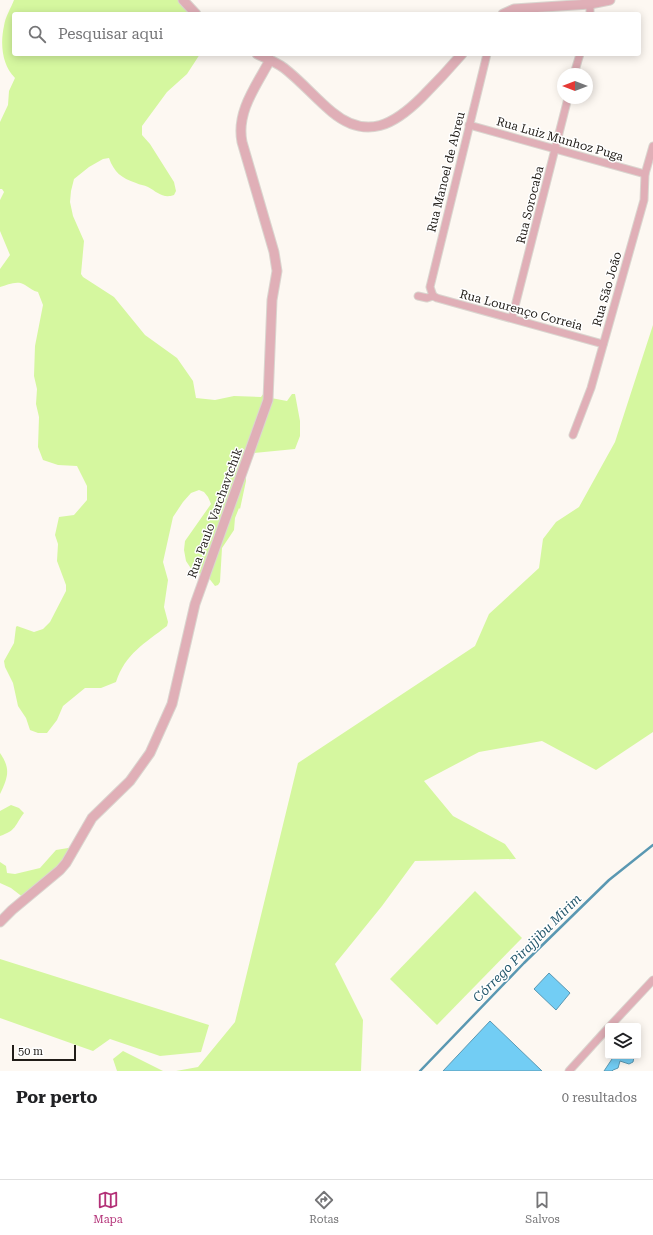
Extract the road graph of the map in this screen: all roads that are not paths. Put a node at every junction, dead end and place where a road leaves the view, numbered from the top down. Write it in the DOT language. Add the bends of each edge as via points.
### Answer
graph roads {
  1 [pos="183,0"];
  2 [pos="610,0"];
  3 [pos="590,2"];
  4 [pos="194,12"];
  5 [pos="507,12"];
  6 [pos="261,56"];
  7 [pos="460,56"];
  8 [pos="486,56"];
  9 [pos="579,56"];
  10 [pos="270,60"];
  11 [pos="576,68"];
  12 [pos="567,104"];
  13 [pos="469,125"];
  14 [pos="653,146"];
  15 [pos="556,148"];
  16 [pos="645,174"];
  17 [pos="418,296"];
  18 [pos="433,296"];
  19 [pos="512,318"];
  20 [pos="603,344"];
  21 [pos="573,435"];
  22 [pos="0,922"];
  23 [pos="653,980"];
  24 [pos="613,1023"];
  25 [pos="605,1031"];
  26 [pos="569,1071"];
  1 -- 4 [label="street"];
  2 -- 3 [label="street"];
  3 -- 5 [label="street" via="514,9"];
  6 -- 10 [label="street"];
  7 -- 10 [label="street" via="439,81 406,112 382,126 371,127 358,126 333,113 284,68"];
  8 -- 13 [label="street, Rua Manoel de Abreu"];
  9 -- 11 [label="street"];
  10 -- 22 [label="street, Rua Paulo Varchavtchik" via="242,115 240,125 242,142 274,252 277,271 272,300 268,400 195,604 172,704 150,754 130,781 92,818 60,870"];
  12 -- 15 [label="street, Rua Sorocaba"];
  13 -- 15 [label="street, Rua Luiz Munhoz Puga"];
  13 -- 18 [label="street, Rua Manoel de Abreu" via="430,287"];
  14 -- 16 [label="street, Rua São João"];
  15 -- 16 [label="street, Rua Luiz Munhoz Puga"];
  15 -- 19 [label="street, Rua Sorocaba"];
  16 -- 20 [label="street, Rua São João" via="644,200"];
  17 -- 18 [label="street, Rua Lourenço Correia"];
  18 -- 19 [label="street, Rua Lourenço Correia"];
  19 -- 20 [label="street, Rua Lourenço Correia"];
  20 -- 21 [label="street, Rua São João" via="591,388"];
  23 -- 24 [label="street"];
  25 -- 26 [label="street"];
}
